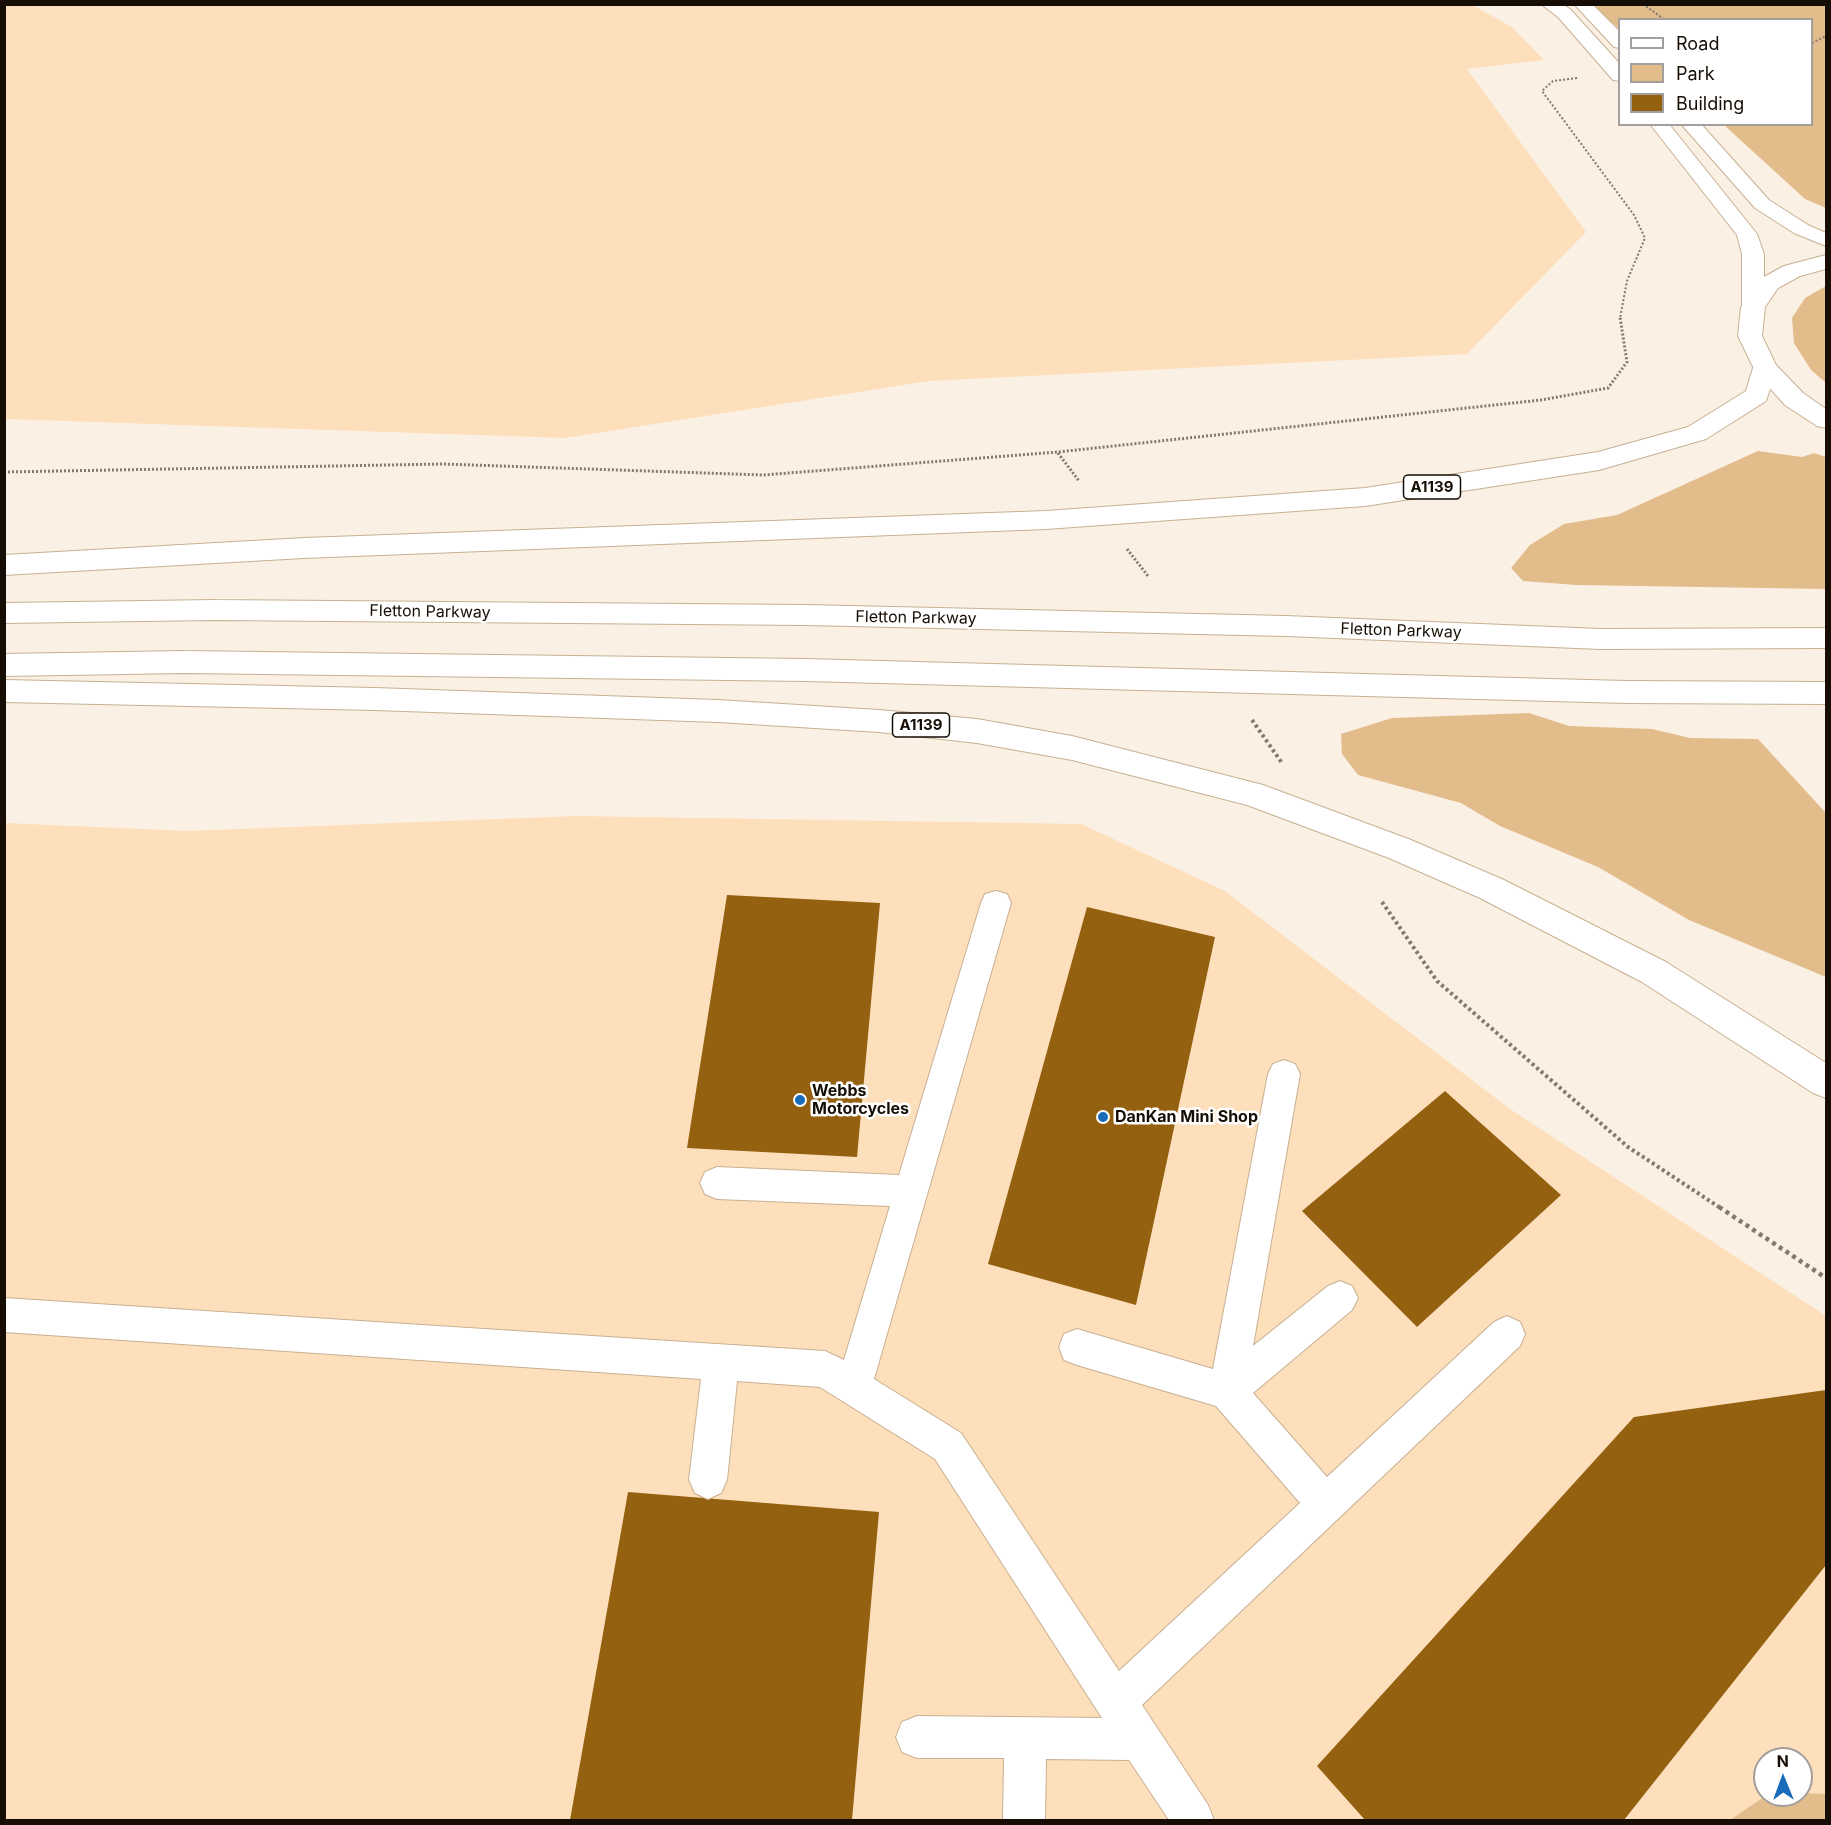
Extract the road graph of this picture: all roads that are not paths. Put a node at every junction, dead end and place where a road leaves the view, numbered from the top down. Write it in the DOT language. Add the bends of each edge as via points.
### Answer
graph roads {
  1 [pos="1549,4"];
  2 [pos="1582,4"];
  3 [pos="1618,41"];
  4 [pos="1618,74"];
  5 [pos="1661,126"];
  6 [pos="1692,126"];
  7 [pos="1827,240"];
  8 [pos="1827,262"];
  9 [pos="1753,307"];
  10 [pos="1765,368"];
  11 [pos="1827,420"];
  12 [pos="4,565"];
  13 [pos="4,614"];
  14 [pos="1827,638"];
  15 [pos="4,665"];
  16 [pos="4,691"];
  17 [pos="1827,693"];
  18 [pos="996,903"];
  19 [pos="1284,1074"];
  20 [pos="1827,1082"];
  21 [pos="717,1183"];
  22 [pos="911,1191"];
  23 [pos="1340,1298"];
  24 [pos="4,1315"];
  25 [pos="1507,1334"];
  26 [pos="1077,1347"];
  27 [pos="721,1362"];
  28 [pos="854,1386"];
  29 [pos="1227,1391"];
  30 [pos="708,1480"];
  31 [pos="1326,1504"];
  32 [pos="1116,1702"];
  33 [pos="917,1737"];
  34 [pos="1024,1739"];
  35 [pos="1140,1739"];
  36 [pos="1024,1821"];
  37 [pos="1193,1821"];
  1 -- 4 [label="lane" via="1564,13"];
  2 -- 3 [label="lane"];
  5 -- 9 [label="lane" via="1747,234 1753,254"];
  6 -- 7 [label="lane" via="1762,204"];
  8 -- 9 [label="main road" via="1792,271 1770,283"];
  9 -- 10 [label="main road" via="1750,336"];
  10 -- 11 [label="main road" via="1794,399"];
  10 -- 12 [label="main road, A1139" via="1757,395 1697,432 1599,461 1365,497 1046,520 304,548"];
  13 -- 14 [label="main road, Fletton Parkway" via="227,610 806,615 1286,626 1601,639"];
  15 -- 17 [label="main road" via="185,662 806,670 1626,692"];
  16 -- 20 [label="main road, A1139" via="729,712 976,731 1072,748 1252,794 1328,820 1482,885 1654,972"];
  18 -- 22 [label="lane"];
  19 -- 29 [label="lane"];
  21 -- 22 [label="lane"];
  22 -- 28 [label="lane"];
  23 -- 29 [label="lane"];
  24 -- 27 [label="lane"];
  25 -- 31 [label="lane"];
  26 -- 29 [label="lane"];
  27 -- 28 [label="lane" via="825,1369"];
  27 -- 30 [label="lane"];
  28 -- 32 [label="lane" via="948,1446"];
  29 -- 31 [label="lane"];
  31 -- 32 [label="lane"];
  32 -- 35 [label="lane"];
  33 -- 34 [label="lane"];
  34 -- 35 [label="lane"];
  34 -- 36 [label="lane"];
  35 -- 37 [label="lane"];
}
